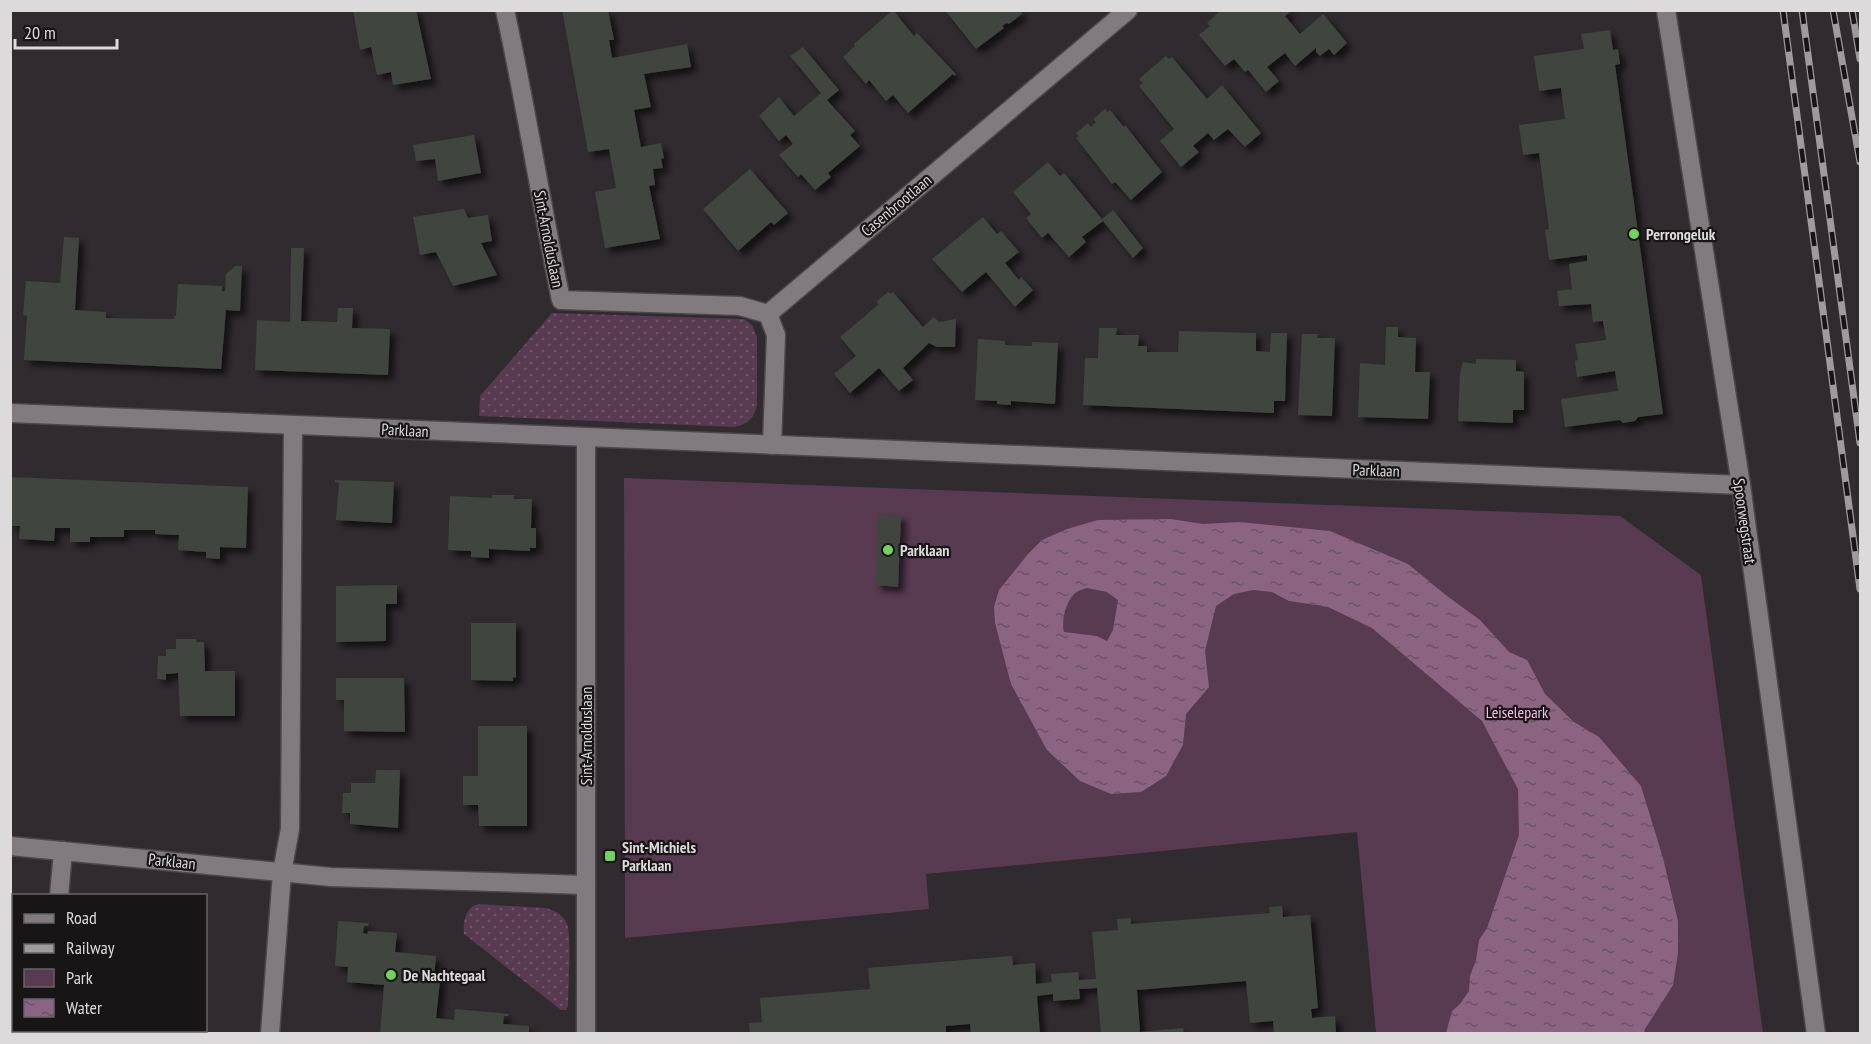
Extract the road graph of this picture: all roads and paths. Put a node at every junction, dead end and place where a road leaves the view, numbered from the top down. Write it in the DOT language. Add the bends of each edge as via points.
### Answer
graph roads {
  1 [pos="505,10"];
  2 [pos="1128,10"];
  3 [pos="1666,10"];
  4 [pos="768,314"];
  5 [pos="10,412"];
  6 [pos="293,425"];
  7 [pos="586,438"];
  8 [pos="772,445"];
  9 [pos="1741,485"];
  10 [pos="10,846"];
  11 [pos="63,851"];
  12 [pos="282,872"];
  13 [pos="586,885"];
  14 [pos="59,894"];
  15 [pos="270,1034"];
  16 [pos="586,1034"];
  17 [pos="1816,1034"];
  1 -- 4 [label="street, Sint-Arnolduslaan" via="561,300 740,306"];
  2 -- 4 [label="street, Casenbrootlaan"];
  3 -- 9 [label="street, Spoorwegstraat"];
  4 -- 8 [label="street" via="776,335"];
  5 -- 6 [label="street, Parklaan"];
  6 -- 7 [label="street, Parklaan"];
  6 -- 12 [label="street" via="290,829"];
  7 -- 8 [label="street, Parklaan"];
  7 -- 13 [label="street, Sint-Arnolduslaan"];
  8 -- 9 [label="street, Parklaan"];
  9 -- 17 [label="street, Spoorwegstraat"];
  10 -- 11 [label="street, Parklaan"];
  11 -- 12 [label="street, Parklaan"];
  11 -- 14 [label="street"];
  12 -- 13 [label="street, Parklaan"];
  12 -- 15 [label="street"];
  13 -- 16 [label="street, Sint-Arnolduslaan"];
}
